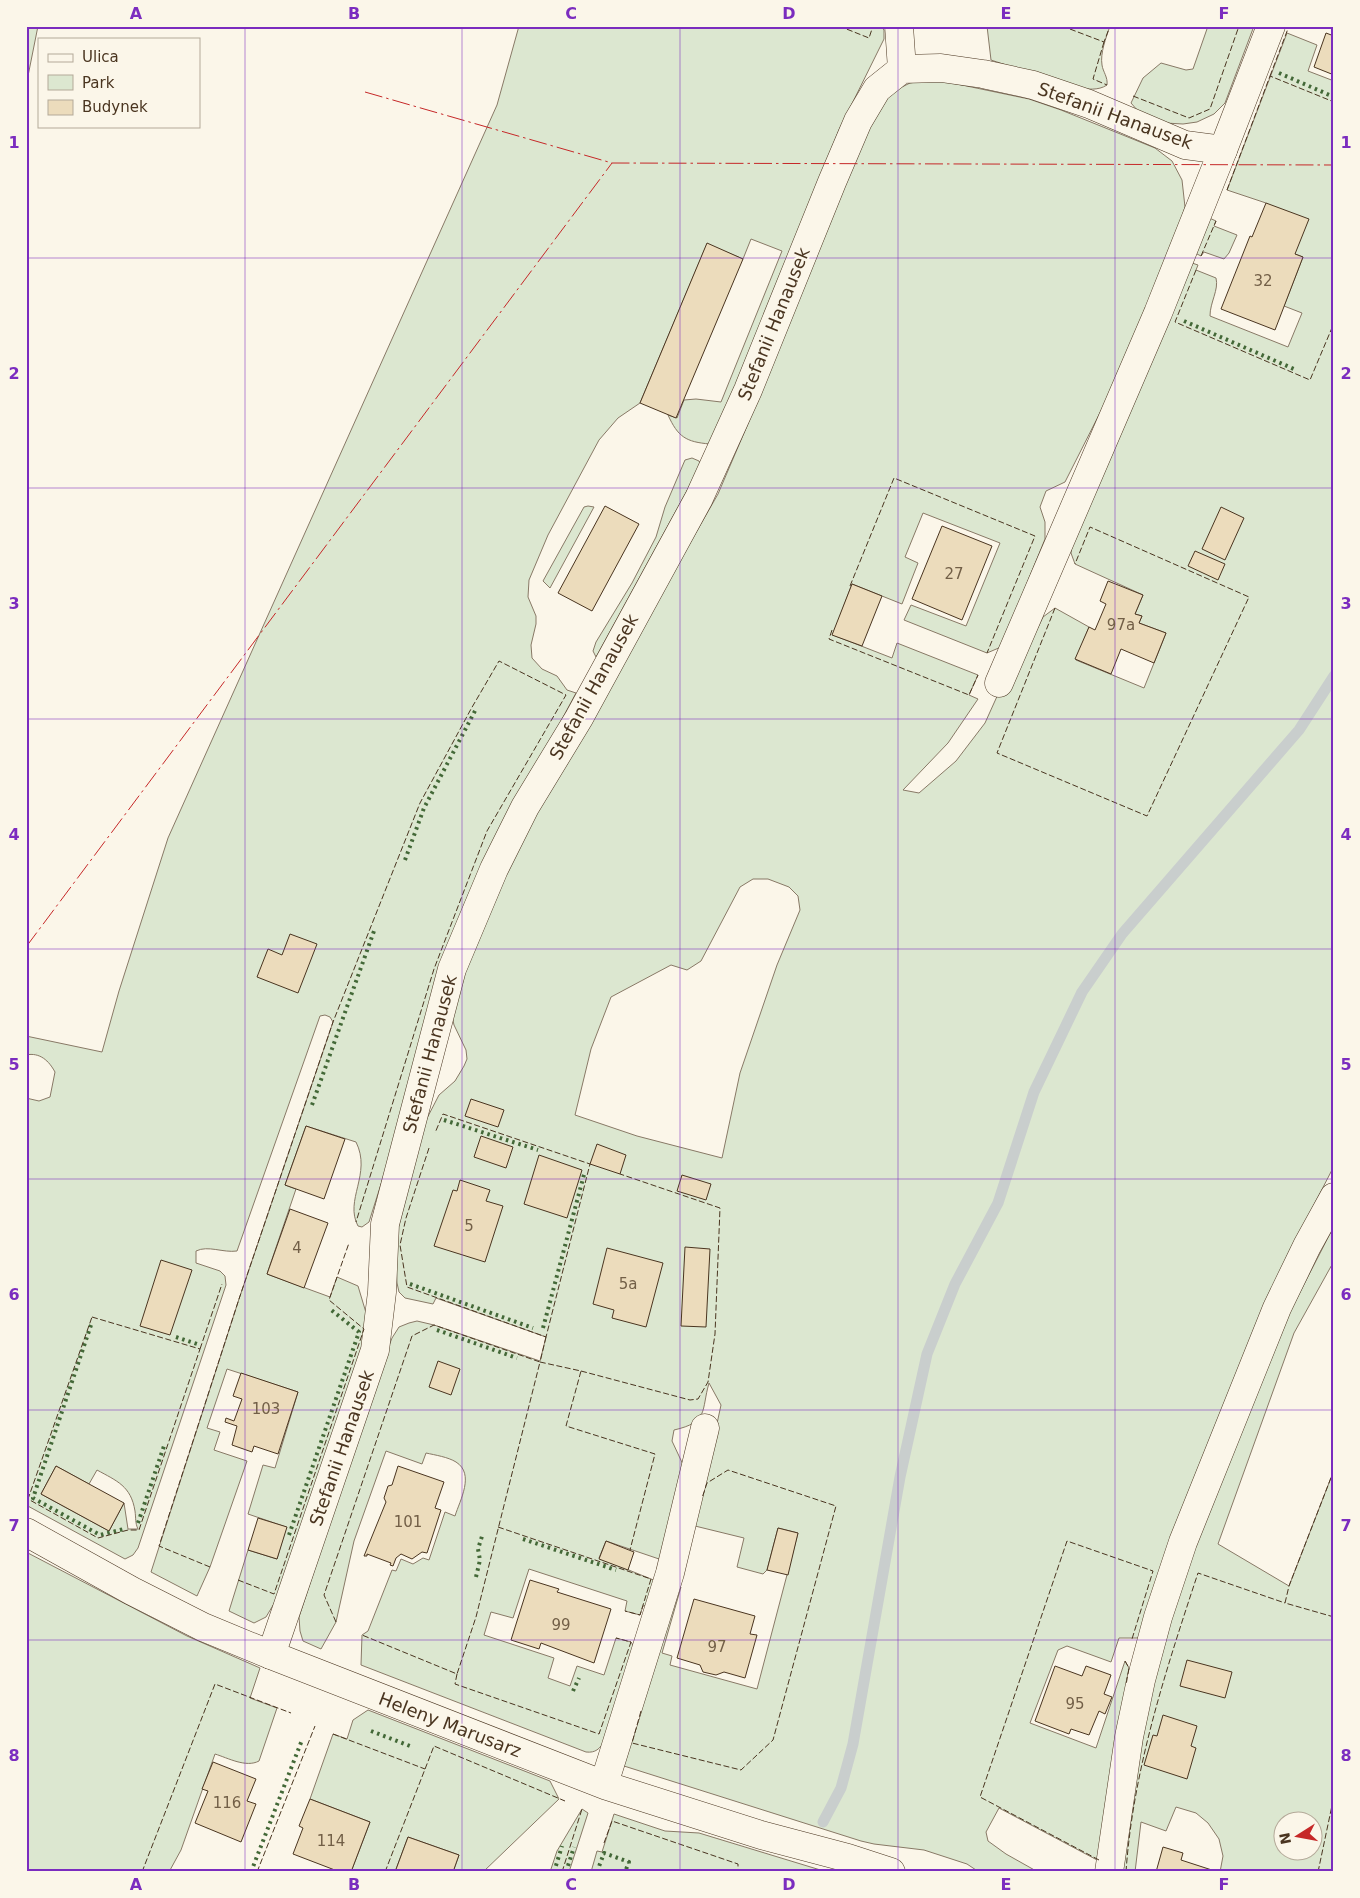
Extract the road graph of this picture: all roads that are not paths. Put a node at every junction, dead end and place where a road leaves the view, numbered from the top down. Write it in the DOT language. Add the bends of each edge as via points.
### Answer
graph roads {
  1 [pos="899,26"];
  2 [pos="1271,26"];
  3 [pos="902,68"];
  4 [pos="1223,150"];
  5 [pos="999,683"];
  6 [pos="1334,1197"];
  7 [pos="705,1428"];
  8 [pos="26,1532"];
  9 [pos="271,1655"];
  10 [pos="604,1784"];
  11 [pos="892,1872"];
  12 [pos="1110,1872"];
  1 -- 3 [label="street"];
  2 -- 4 [label="street"];
  3 -- 4 [label="street, Stefanii Hanausek" via="941,68 1033,85 1089,104 1185,145"];
  3 -- 9 [label="street, Stefanii Hanausek" via="877,89 858,121 748,390 699,498 578,718 525,807 494,869 452,970 385,1224 375,1350"];
  4 -- 5 [label="street" via="1158,313"];
  6 -- 12 [label="street" via="1278,1308 1183,1542 1158,1617 1129,1737"];
  7 -- 10 [label="street" via="670,1573"];
  8 -- 9 [label="street, Heleny Marusarz" via="204,1627"];
  9 -- 10 [label="street, Heleny Marusarz"];
  10 -- 11 [label="street, Heleny Marusarz" via="761,1835"];
}
